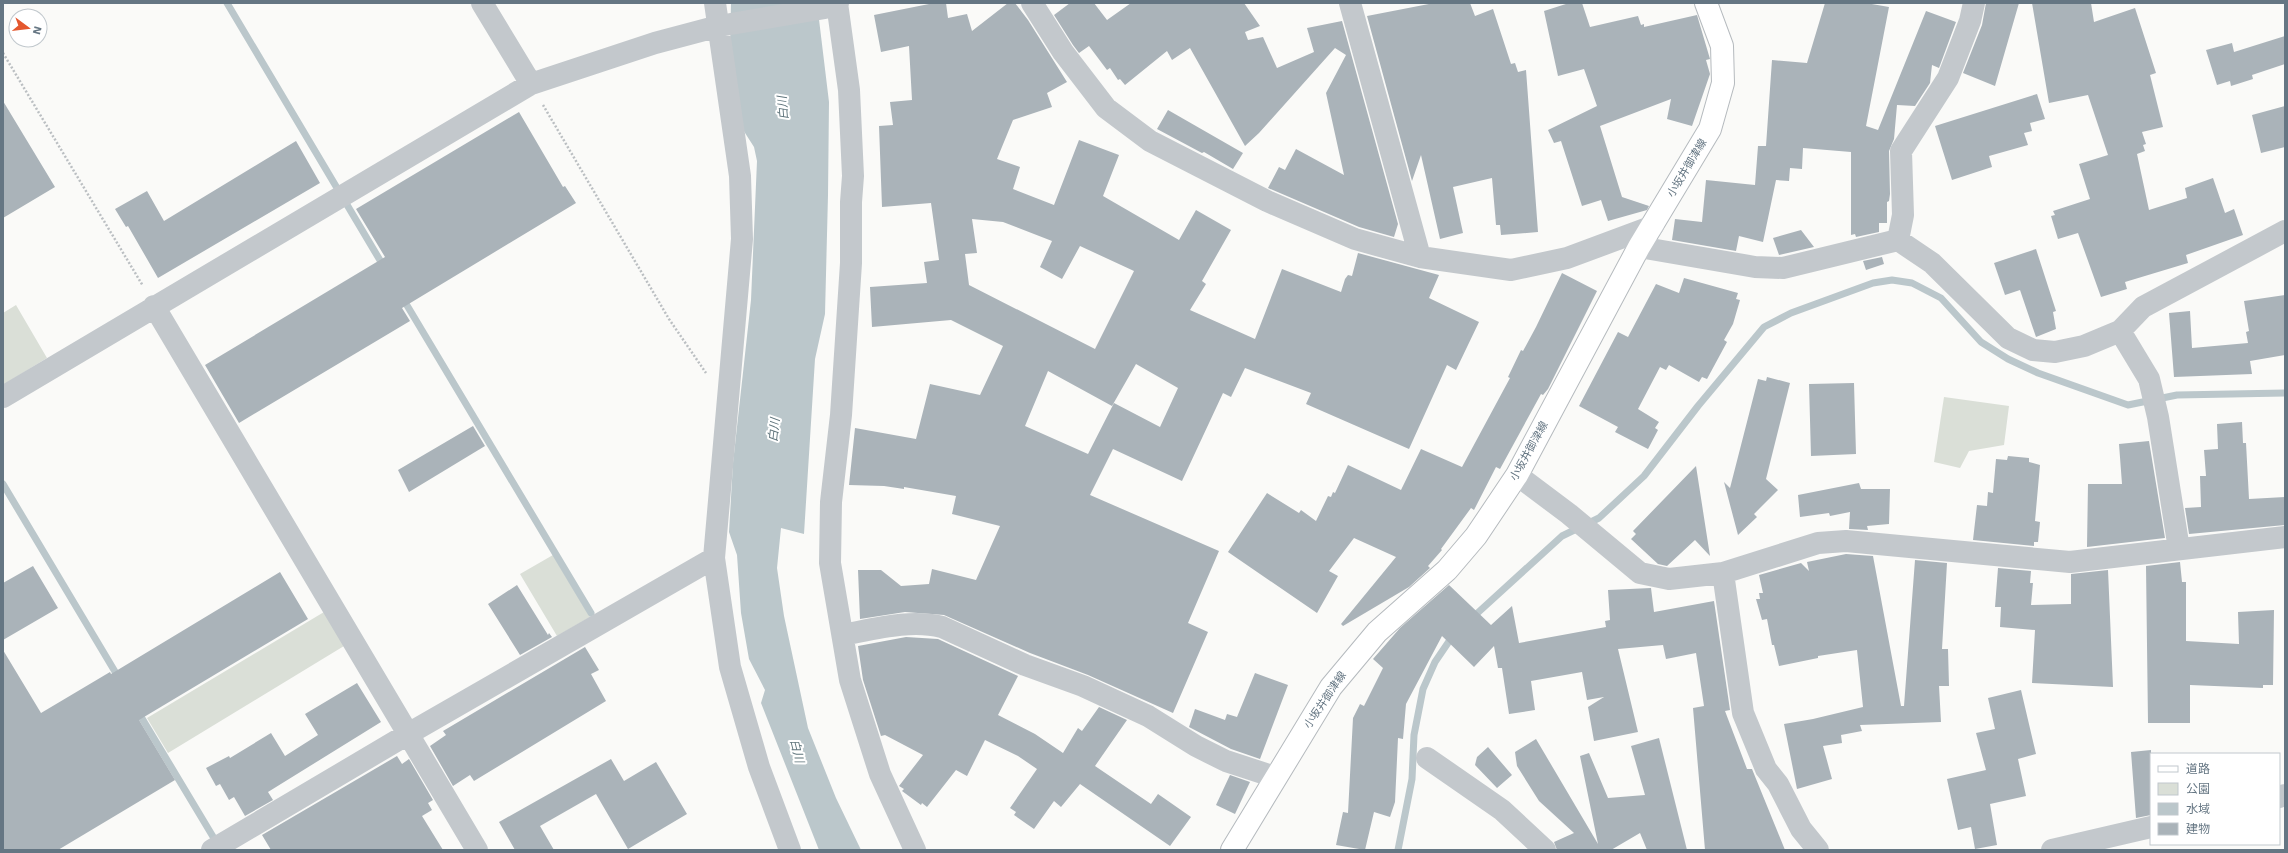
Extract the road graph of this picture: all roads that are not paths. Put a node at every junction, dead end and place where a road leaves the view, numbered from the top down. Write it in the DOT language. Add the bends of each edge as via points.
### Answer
graph roads {
  1 [pos="482,3"];
  2 [pos="714,3"];
  3 [pos="1032,3"];
  4 [pos="1350,3"];
  5 [pos="1706,3"];
  6 [pos="1974,3"];
  7 [pos="834,4"];
  8 [pos="723,26"];
  9 [pos="531,84"];
  10 [pos="1652,226"];
  11 [pos="2285,231"];
  12 [pos="1898,240"];
  13 [pos="1639,247"];
  14 [pos="1420,257"];
  15 [pos="154,306"];
  16 [pos="2120,331"];
  17 [pos="3,397"];
  18 [pos="1517,476"];
  19 [pos="2285,537"];
  20 [pos="2179,549"];
  21 [pos="714,558"];
  22 [pos="1723,573"];
  23 [pos="843,635"];
  24 [pos="408,734"];
  25 [pos="1427,758"];
  26 [pos="1275,777"];
  27 [pos="2150,827"];
  28 [pos="212,850"];
  29 [pos="477,850"];
  30 [pos="790,850"];
  31 [pos="915,850"];
  32 [pos="1232,850"];
  33 [pos="1545,850"];
  34 [pos="1818,850"];
  35 [pos="2052,850"];
  1 -- 9 [label="street"];
  2 -- 8 [label="street"];
  3 -- 14 [label="street" via="1064,52 1106,108 1150,141 1267,201 1355,239"];
  4 -- 14 [label="street"];
  5 -- 10 [label="main road, 小坂井御津線" via="1722,46 1723,83 1710,129"];
  6 -- 12 [label="street" via="1970,21 1948,78 1901,151 1903,215"];
  7 -- 8 [label="street"];
  7 -- 23 [label="street" via="849,90 853,176 851,271 841,415 831,502 830,563"];
  8 -- 9 [label="street" via="655,43"];
  8 -- 21 [label="street" via="740,176 742,239"];
  9 -- 15 [label="street"];
  10 -- 13 [label="main road, 小坂井御津線"];
  10 -- 14 [label="street" via="1567,258 1511,270"];
  11 -- 16 [label="street" via="2143,307"];
  12 -- 13 [label="street" via="1783,268 1755,267"];
  12 -- 16 [label="street" via="1932,263 2008,338 2033,350 2055,352 2084,346"];
  13 -- 18 [label="main road, 小坂井御津線"];
  15 -- 17 [label="street"];
  15 -- 24 [label="street"];
  16 -- 20 [label="street" via="2149,379 2158,417"];
  18 -- 22 [label="street" via="1569,514 1640,573 1669,579"];
  18 -- 26 [label="main road, 小坂井御津線" via="1476,536 1447,570 1377,632 1331,686"];
  19 -- 20 [label="street"];
  20 -- 22 [label="street" via="2070,562 1846,541 1818,543"];
  21 -- 24 [label="street"];
  21 -- 30 [label="street" via="730,667 759,767"];
  22 -- 34 [label="street" via="1743,713 1766,769 1778,784 1801,829"];
  23 -- 26 [label="street" via="903,624 942,627 1148,716 1226,761"];
  23 -- 31 [label="street" via="850,680 880,774"];
  24 -- 28 [label="street"];
  24 -- 29 [label="street"];
  25 -- 33 [label="street" via="1502,810"];
  26 -- 32 [label="main road, 小坂井御津線"];
  27 -- 35 [label="street"];
}
